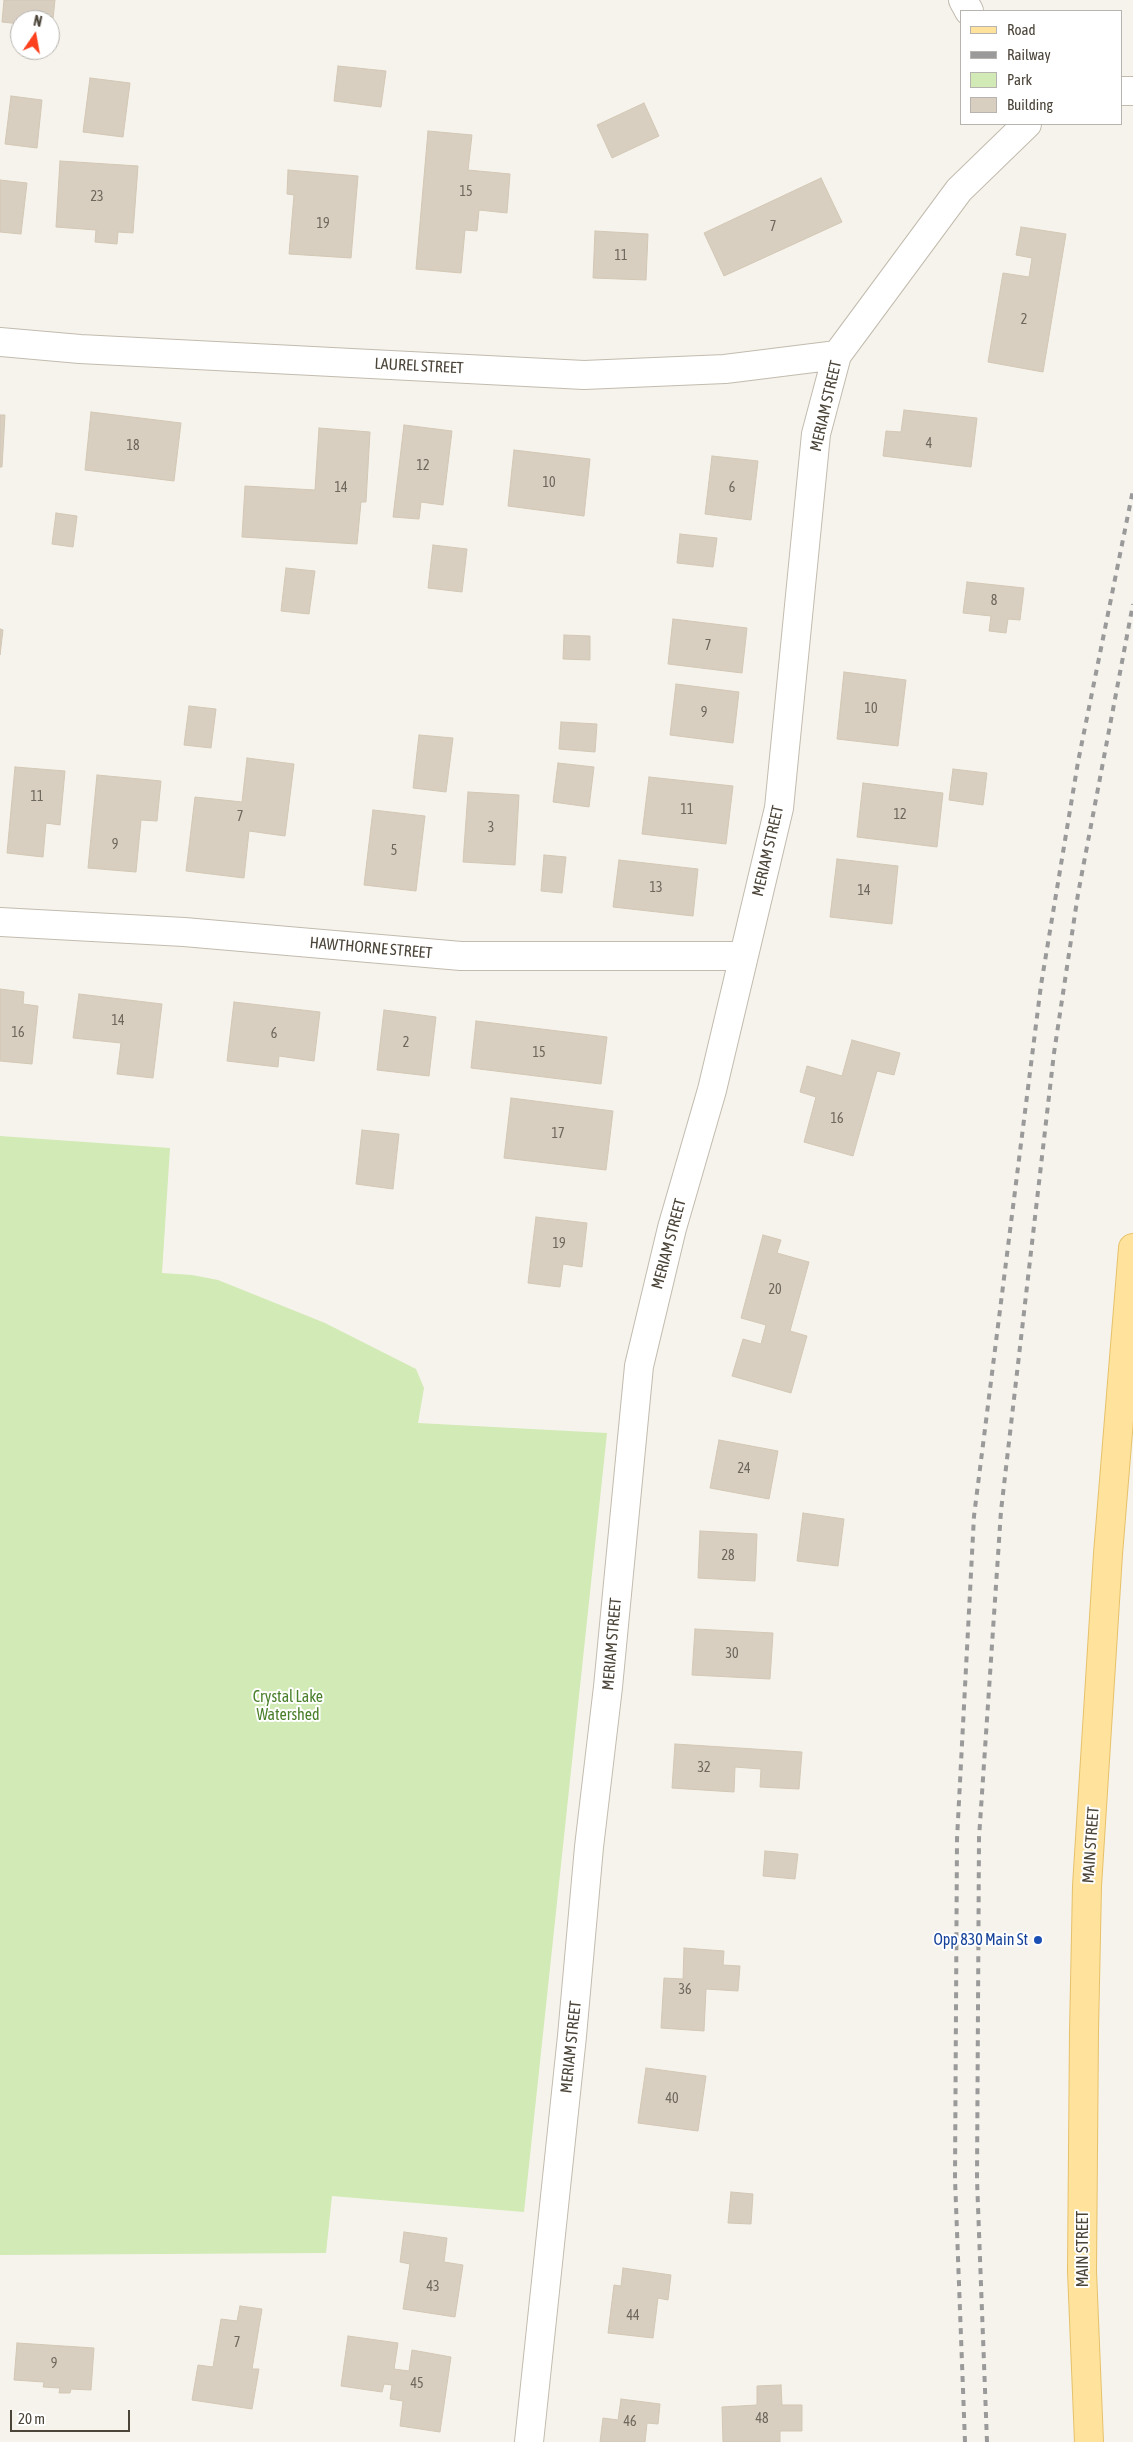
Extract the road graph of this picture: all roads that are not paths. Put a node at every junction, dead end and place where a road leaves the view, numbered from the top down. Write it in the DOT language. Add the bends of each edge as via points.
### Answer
graph roads {
  1 [pos="1026,125"];
  2 [pos="0,342"];
  3 [pos="837,355"];
  4 [pos="0,922"];
  5 [pos="743,956"];
  6 [pos="1133,1248"];
  7 [pos="529,2442"];
  8 [pos="1089,2442"];
  1 -- 3 [label="street, MERIAM STREET" via="959,190"];
  2 -- 3 [label="street, LAUREL STREET" via="584,375 725,369"];
  3 -- 5 [label="street, MERIAM STREET" via="816,434 779,808"];
  4 -- 5 [label="street, HAWTHORNE STREET" via="184,932 461,956"];
  5 -- 7 [label="street, MERIAM STREET" via="712,1090 672,1228 639,1366"];
  6 -- 8 [label="main road, MAIN STREET" via="1108,1554 1087,1886 1082,2271"];
}
